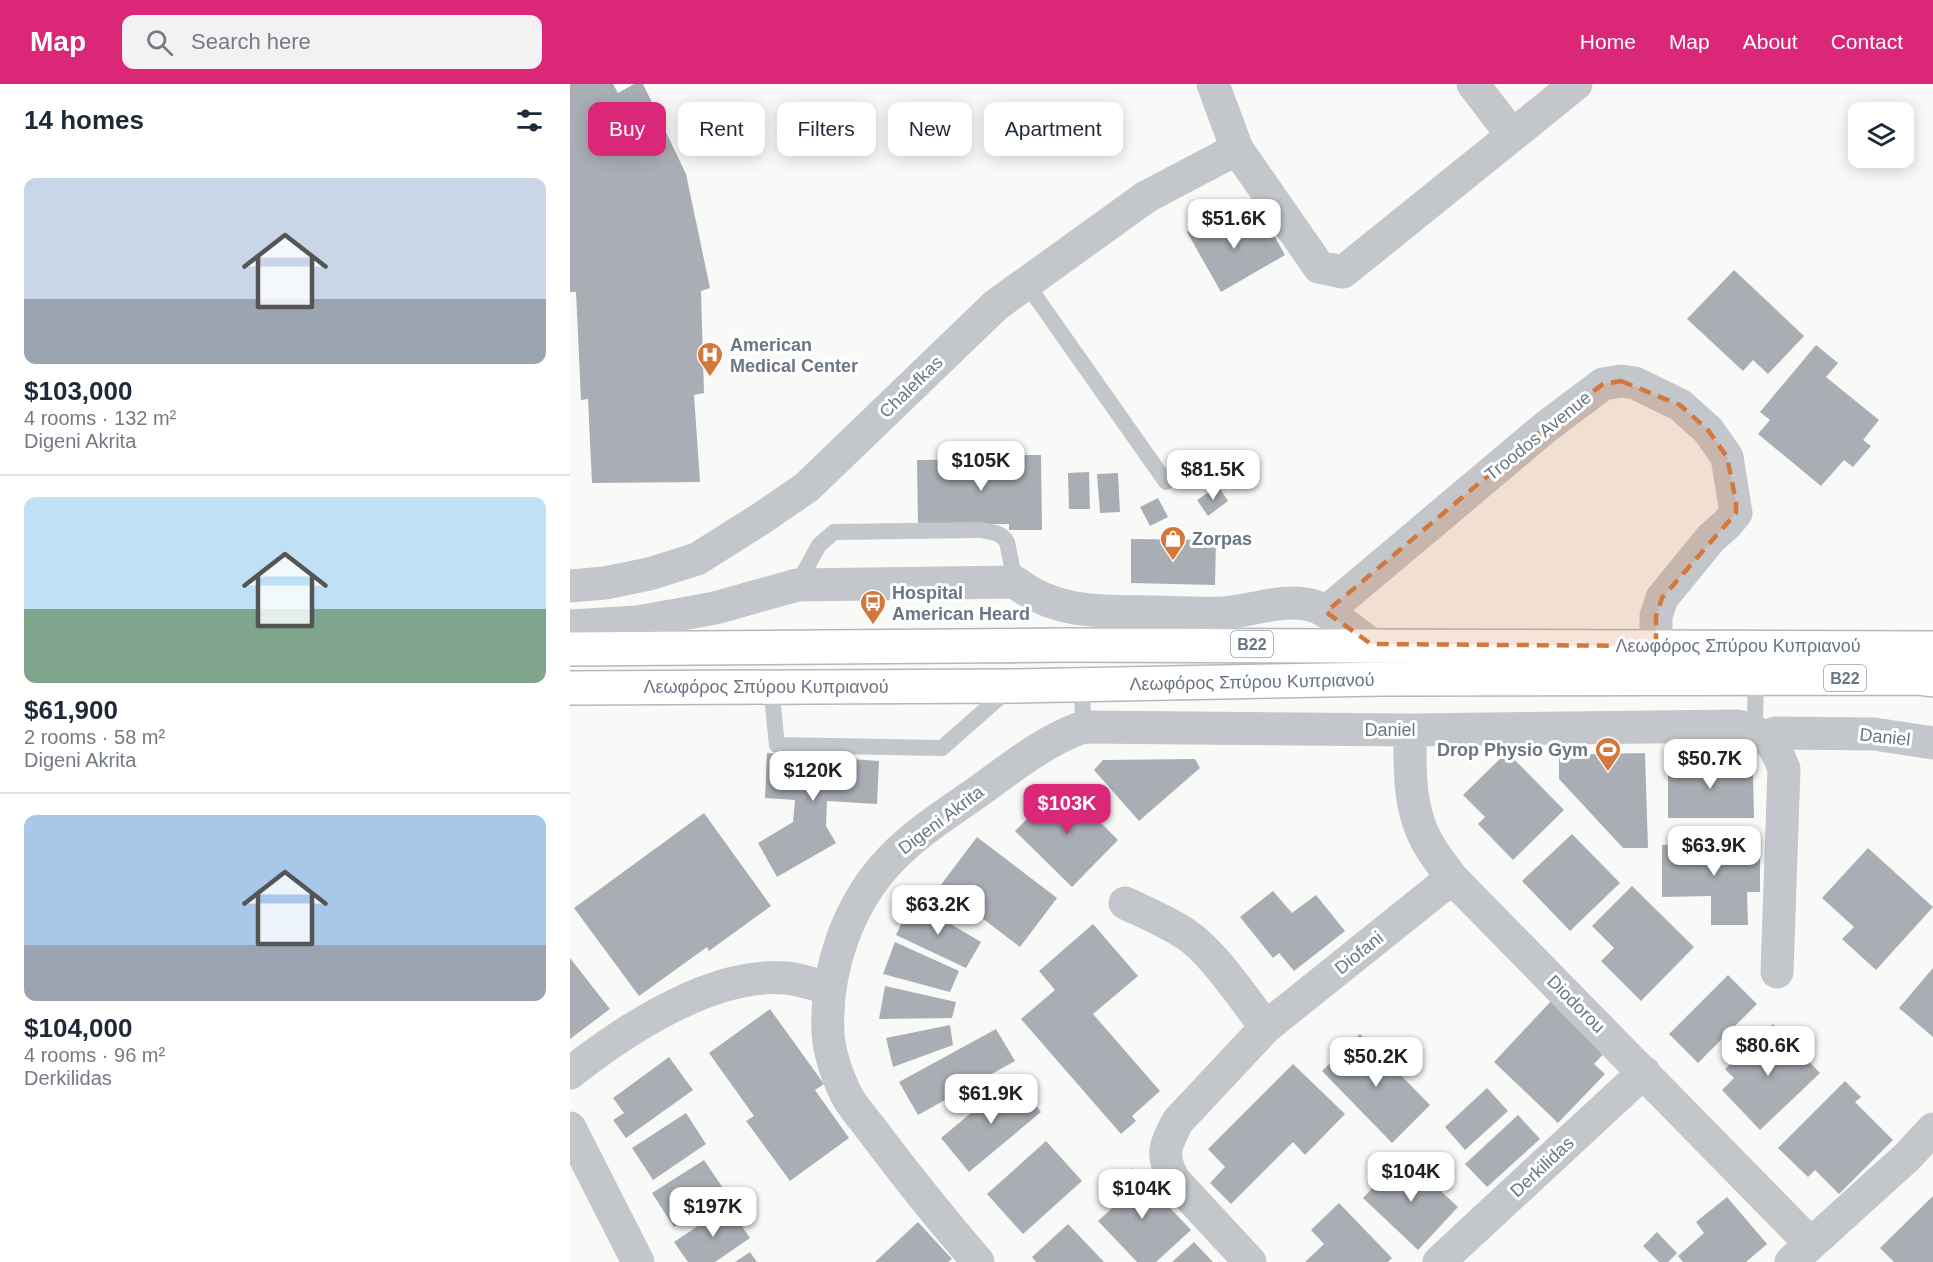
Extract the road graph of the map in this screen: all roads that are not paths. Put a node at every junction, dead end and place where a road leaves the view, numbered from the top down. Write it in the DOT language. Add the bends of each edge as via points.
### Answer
graph roads {
  1 [pos="1213,84"];
  2 [pos="1473,84"];
  3 [pos="1576,84"];
  4 [pos="1512,135"];
  5 [pos="1237,149"];
  6 [pos="1026,283"];
  7 [pos="1166,482"];
  8 [pos="697,559"];
  9 [pos="1015,582"];
  10 [pos="796,585"];
  11 [pos="570,586"];
  12 [pos="715,608"];
  13 [pos="1326,612"];
  14 [pos="570,626"];
  15 [pos="1371,644"];
  16 [pos="1656,646"];
  17 [pos="1933,648"];
  18 [pos="570,649"];
  19 [pos="1756,678"];
  20 [pos="1933,680"];
  21 [pos="1082,685"];
  22 [pos="771,687"];
  23 [pos="1012,687"];
  24 [pos="572,689"];
  25 [pos="1083,727"];
  26 [pos="1410,730"];
  27 [pos="1760,734"];
  28 [pos="1933,743"];
  29 [pos="1452,878"];
  30 [pos="1125,903"];
  31 [pos="1777,972"];
  32 [pos="830,989"];
  33 [pos="1266,1027"];
  34 [pos="1644,1072"];
  35 [pos="570,1073"];
  36 [pos="570,1128"];
  37 [pos="1933,1129"];
  38 [pos="1801,1253"];
  39 [pos="638,1262"];
  40 [pos="978,1262"];
  41 [pos="1250,1262"];
  42 [pos="1439,1262"];
  1 -- 5 [label="street"];
  2 -- 4 [label="street"];
  3 -- 4 [label="street"];
  4 -- 5 [label="street" via="1343,272 1319,267"];
  5 -- 6 [label="street, Chalefkas" via="1146,197"];
  6 -- 7 [label="lane"];
  6 -- 8 [label="street, Chalefkas" via="996,305 807,487"];
  8 -- 11 [label="street, Chalefkas" via="605,583"];
  8 -- 12 [label="street"];
  9 -- 10 [label="street"];
  9 -- 10 [label="lane" via="1007,542 998,534 980,530 834,532 819,545"];
  9 -- 13 [label="street" via="1043,600 1096,611 1224,613 1296,604"];
  10 -- 12 [label="street"];
  12 -- 14 [label="street" via="638,622"];
  13 -- 15 [label="street"];
  13 -- 16 [label="street, Troodos Avenue" via="1547,426 1603,384 1621,381 1635,383 1680,405 1708,430 1727,457 1736,502 1736,513 1662,598 1656,616"];
  15 -- 16 [label="main road, Λεωφόρος Σπύρου Κυπριανού / B22"];
  15 -- 18 [label="main road, Λεωφόρος Σπύρου Κυπριανού / B22"];
  16 -- 17 [label="main road, Λεωφόρος Σπύρου Κυπριανού / B22"];
  19 -- 20 [label="main road, Λεωφόρος Σπύρου Κυπριανού / B22"];
  19 -- 21 [label="main road, Λεωφόρος Σπύρου Κυπριανού / B22"];
  19 -- 27 [label="lane" via="1755,721"];
  21 -- 23 [label="main road, Λεωφόρος Σπύρου Κυπριανού / B22"];
  21 -- 25 [label="lane"];
  22 -- 23 [label="main road, Λεωφόρος Σπύρου Κυπριανού / B22"];
  22 -- 23 [label="lane" via="777,745 942,748"];
  22 -- 24 [label="main road, Λεωφόρος Σπύρου Κυπριανού / B22"];
  25 -- 26 [label="street, Daniel"];
  25 -- 32 [label="street, Digeni Akrita" via="1036,750 892,858 857,904"];
  26 -- 27 [label="street, Daniel" via="1738,726"];
  26 -- 29 [label="street, Diodorou" via="1410,789 1417,819 1426,841"];
  27 -- 28 [label="street, Daniel" via="1875,734"];
  27 -- 31 [label="street" via="1778,753 1784,770"];
  29 -- 33 [label="street, Diofani"];
  29 -- 34 [label="street, Diodorou"];
  30 -- 33 [label="street" via="1189,936"];
  32 -- 35 [label="street" via="787,978 758,978 722,987 672,1004 602,1047"];
  32 -- 40 [label="street, Digeni Akrita" via="828,1034 845,1093 922,1198"];
  33 -- 41 [label="street, Diofani" via="1178,1121 1165,1153 1165,1164 1174,1180"];
  34 -- 38 [label="street, Diodorou"];
  34 -- 42 [label="street, Derkilidas"];
  36 -- 39 [label="street"];
  37 -- 38 [label="street"];
}
